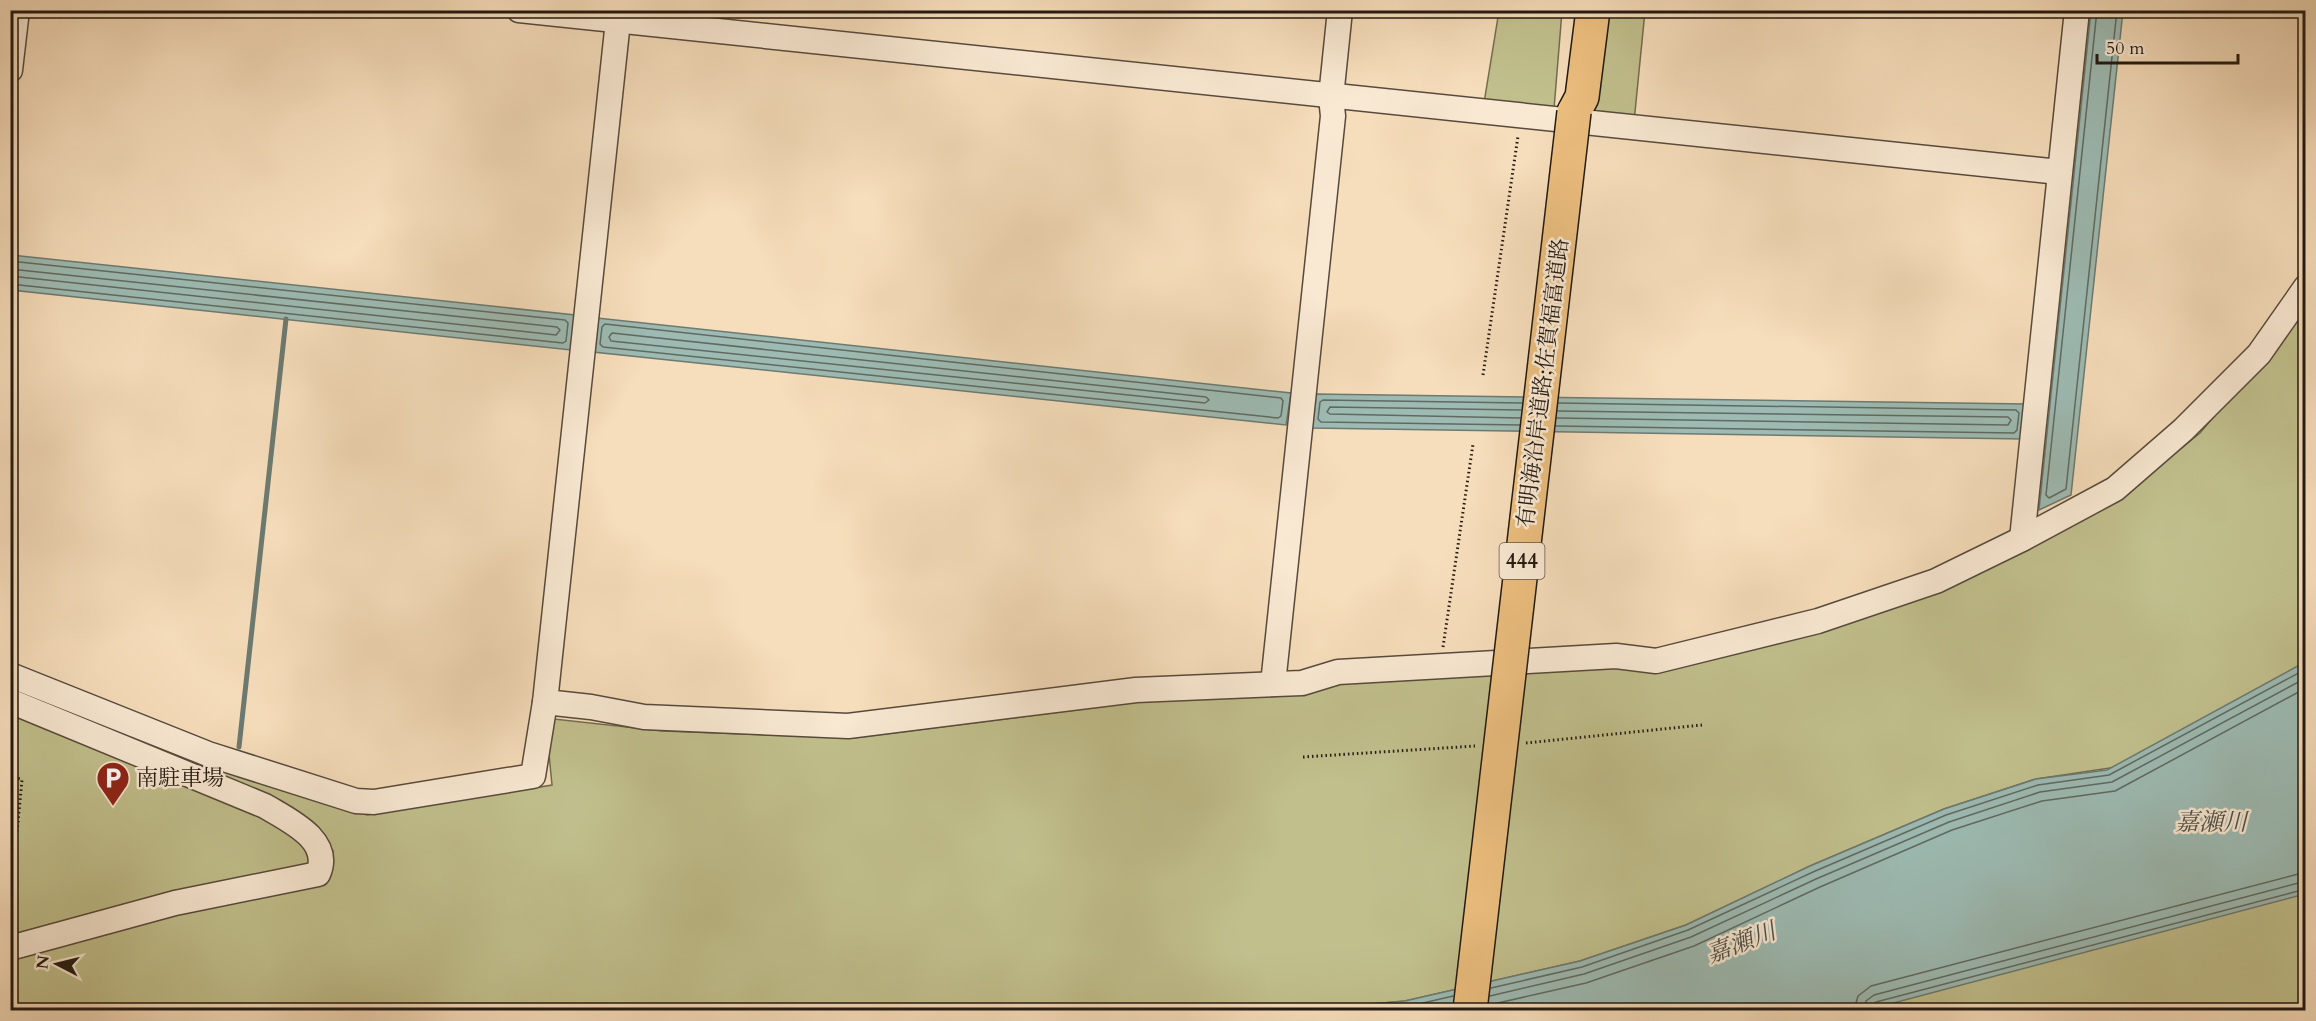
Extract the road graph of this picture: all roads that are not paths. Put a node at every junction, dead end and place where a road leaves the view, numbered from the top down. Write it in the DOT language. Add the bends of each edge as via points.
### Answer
graph roads {
  1 [pos="17,10"];
  2 [pos="519,10"];
  3 [pos="1341,10"];
  4 [pos="1574,10"];
  5 [pos="1593,10"];
  6 [pos="2077,10"];
  7 [pos="618,21"];
  8 [pos="10,70"];
  9 [pos="1331,97"];
  10 [pos="1574,112"];
  11 [pos="2060,172"];
  12 [pos="2306,287"];
  13 [pos="2022,539"];
  14 [pos="10,675"];
  15 [pos="1273,684"];
  16 [pos="10,701"];
  17 [pos="545,702"];
  18 [pos="10,948"];
  19 [pos="1470,1011"];
  1 -- 8 [label="street"];
  2 -- 7 [label="street"];
  3 -- 9 [label="street"];
  4 -- 10 [label="highway" via="1568,96"];
  5 -- 10 [label="highway" via="1582,97"];
  6 -- 11 [label="street"];
  7 -- 9 [label="street"];
  7 -- 17 [label="street"];
  9 -- 11 [label="street"];
  9 -- 15 [label="street" via="1333,116"];
  10 -- 19 [label="highway, 有明海沿岸道路;佐賀福富道路 / 444, bridge"];
  11 -- 13 [label="street"];
  12 -- 13 [label="street" via="2259,354 2183,430 2115,489"];
  13 -- 15 [label="street" via="1936,581 1818,621 1656,661 1616,656 1338,672 1302,683"];
  14 -- 17 [label="street" via="208,754 356,801 375,802 532,776"];
  15 -- 17 [label="street" via="1136,690 848,726 644,717"];
  16 -- 18 [label="street" via="265,806 300,826 317,844 322,864 318,874 175,903"];
}
